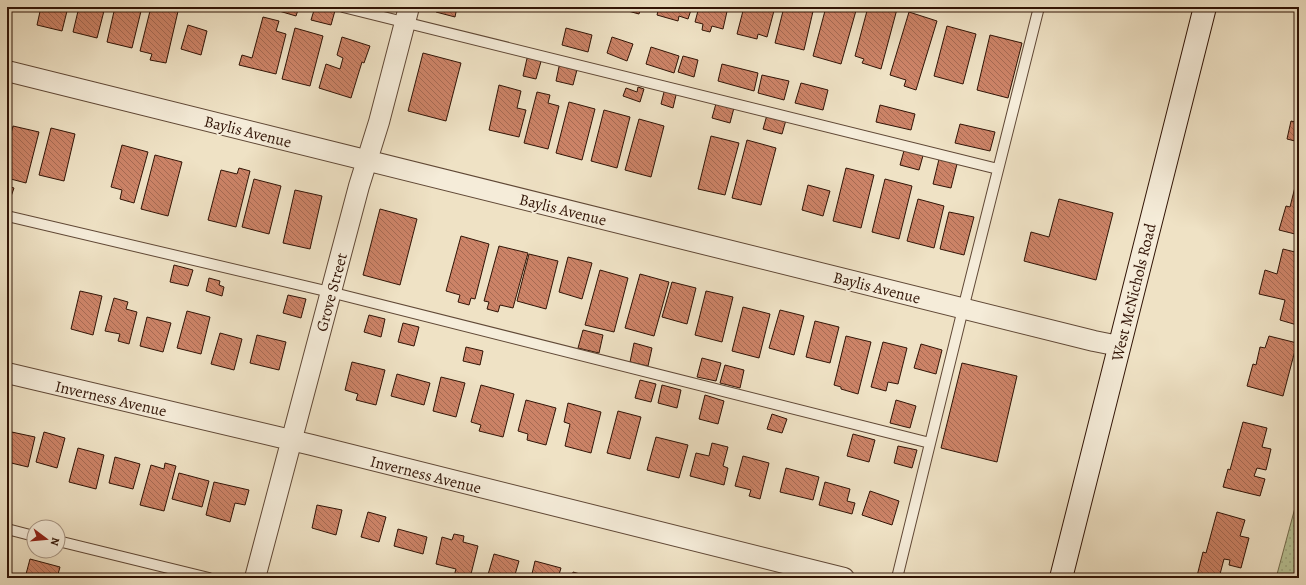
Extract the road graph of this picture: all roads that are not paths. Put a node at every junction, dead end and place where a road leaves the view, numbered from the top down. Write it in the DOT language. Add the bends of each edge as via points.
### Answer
graph roads {
  1 [pos="343,7"];
  2 [pos="1039,7"];
  3 [pos="1200,8"];
  4 [pos="407,15"];
  5 [pos="7,71"];
  6 [pos="367,160"];
  7 [pos="998,169"];
  8 [pos="7,216"];
  9 [pos="330,292"];
  10 [pos="963,309"];
  11 [pos="1119,346"];
  12 [pos="7,373"];
  13 [pos="292,441"];
  14 [pos="930,443"];
  15 [pos="7,529"];
  16 [pos="26,534"];
  17 [pos="66,544"];
  18 [pos="209,578"];
  19 [pos="255,578"];
  20 [pos="844,578"];
  21 [pos="897,578"];
  22 [pos="1061,578"];
  1 -- 4 [label="lane"];
  2 -- 7 [label="lane"];
  3 -- 11 [label="main road, West McNichols Road"];
  4 -- 6 [label="street, Grove Street"];
  4 -- 7 [label="lane"];
  5 -- 6 [label="street, Baylis Avenue"];
  6 -- 9 [label="street, Grove Street"];
  6 -- 10 [label="street, Baylis Avenue"];
  7 -- 10 [label="lane"];
  8 -- 9 [label="lane"];
  9 -- 13 [label="street, Grove Street"];
  9 -- 14 [label="lane"];
  10 -- 11 [label="street, Baylis Avenue"];
  10 -- 14 [label="lane"];
  11 -- 22 [label="main road, West McNichols Road"];
  12 -- 13 [label="street, Inverness Avenue"];
  13 -- 19 [label="street, Grove Street"];
  13 -- 20 [label="street, Inverness Avenue"];
  14 -- 21 [label="lane"];
  15 -- 16 [label="lane"];
  17 -- 18 [label="lane"];
}
